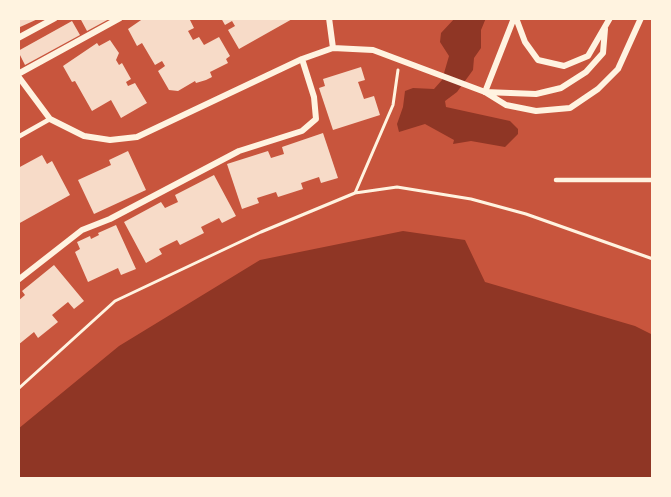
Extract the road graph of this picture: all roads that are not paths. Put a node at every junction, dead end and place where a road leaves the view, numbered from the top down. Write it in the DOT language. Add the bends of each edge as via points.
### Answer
graph roads {
  1 [pos="55,18"];
  2 [pos="120,18"];
  3 [pos="329,18"];
  4 [pos="515,18"];
  5 [pos="610,18"];
  6 [pos="640,18"];
  7 [pos="605,29"];
  8 [pos="18,38"];
  9 [pos="333,48"];
  10 [pos="302,59"];
  11 [pos="18,75"];
  12 [pos="485,92"];
  13 [pos="50,119"];
  14 [pos="18,137"];
  15 [pos="556,180"];
  16 [pos="653,180"];
  17 [pos="18,280"];
  1 -- 8 [label="street"];
  2 -- 11 [label="street"];
  3 -- 9 [label="street"];
  4 -- 7 [label="street" via="538,60 564,66 588,56"];
  4 -- 12 [label="street"];
  5 -- 7 [label="street"];
  6 -- 12 [label="street" via="618,69 570,108 536,111 506,105"];
  7 -- 12 [label="street" via="603,53 586,72 561,88 536,94"];
  9 -- 10 [label="street"];
  9 -- 12 [label="street" via="373,50"];
  10 -- 13 [label="street" via="137,137 110,140 84,136"];
  10 -- 17 [label="street" via="316,118 302,130 239,151 82,230"];
  11 -- 13 [label="street"];
  13 -- 14 [label="lane"];
  15 -- 16 [label="lane"];
}
